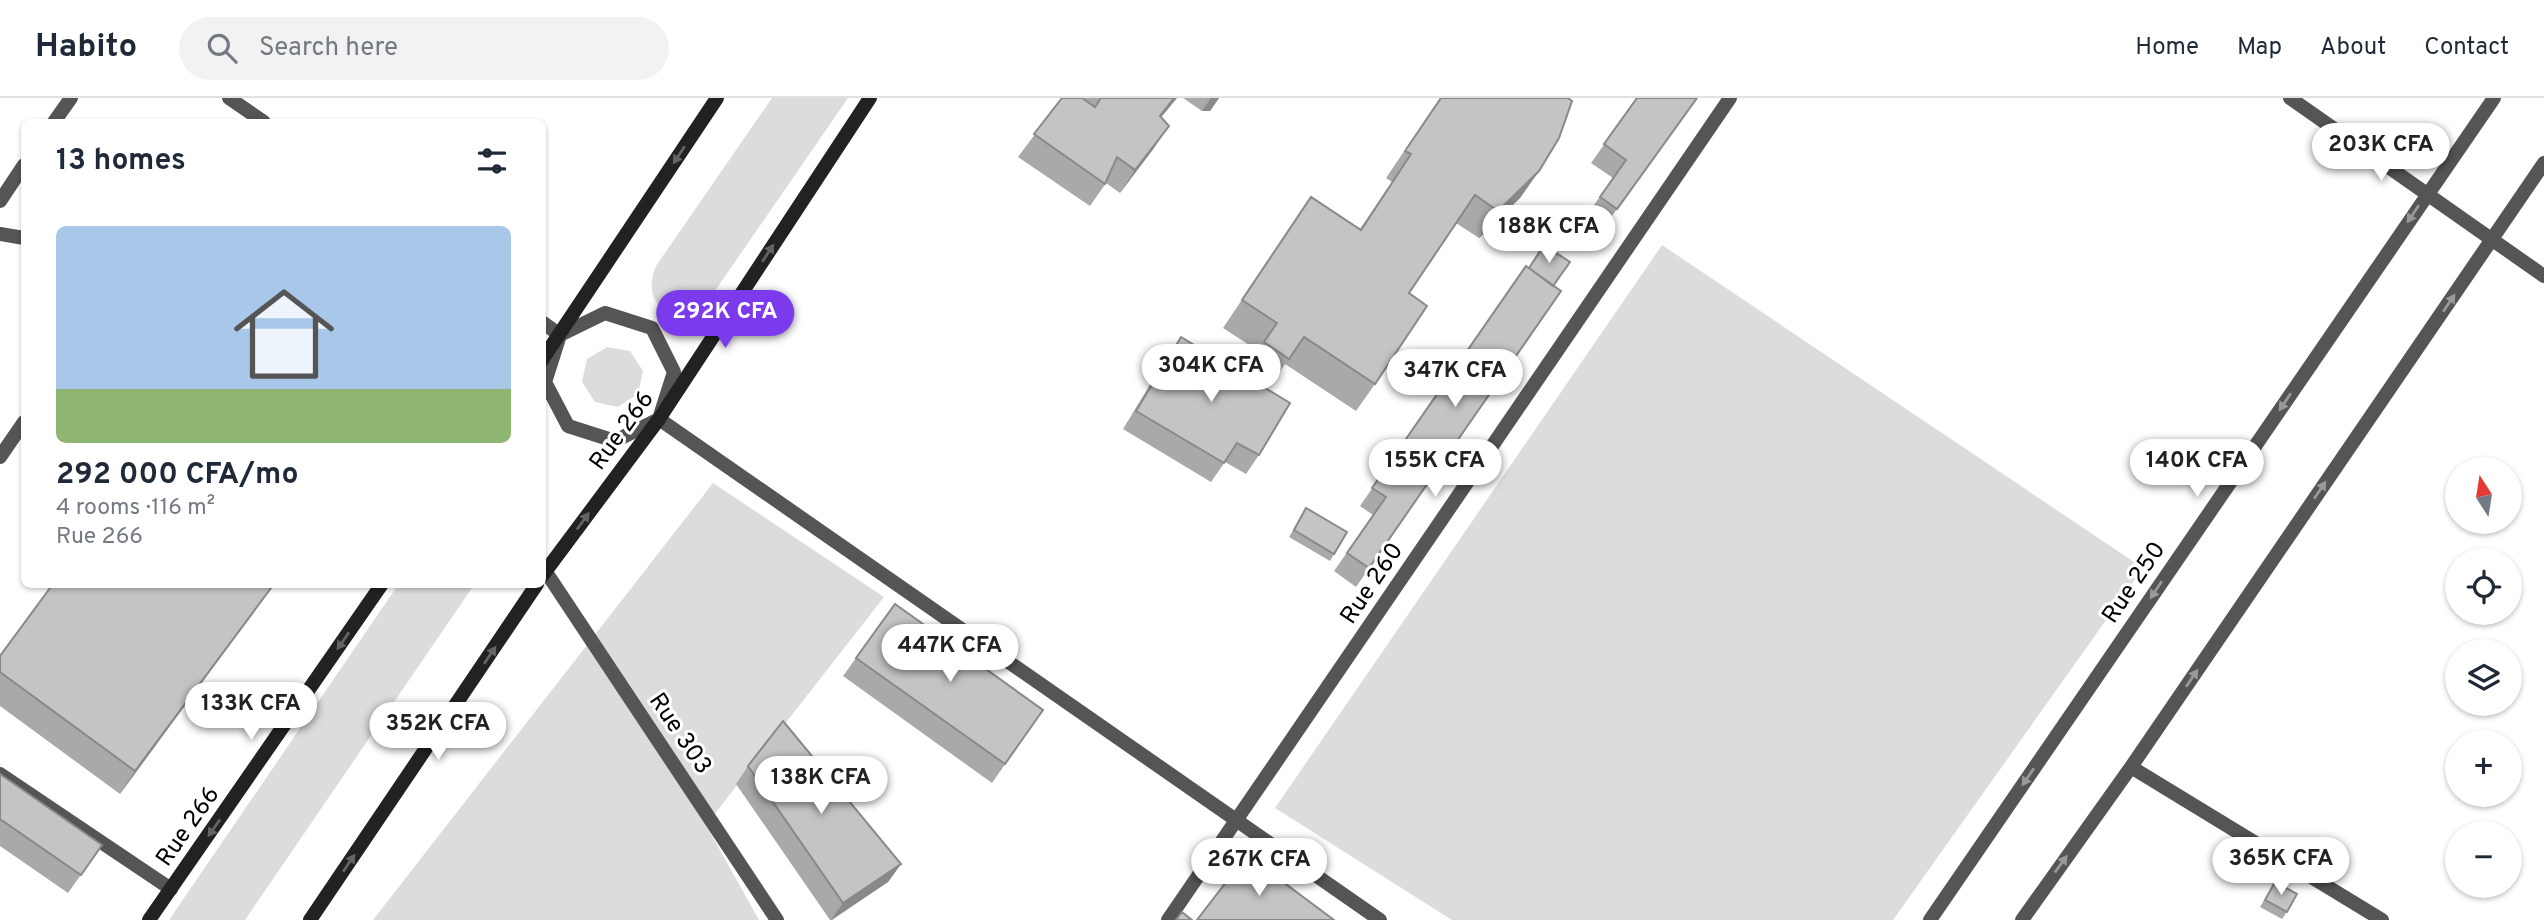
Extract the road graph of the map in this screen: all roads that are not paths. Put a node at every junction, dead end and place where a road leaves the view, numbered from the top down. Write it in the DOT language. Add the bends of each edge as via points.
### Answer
graph roads {
  1 [pos="71,98"];
  2 [pos="229,98"];
  3 [pos="717,98"];
  4 [pos="870,98"];
  5 [pos="1730,98"];
  6 [pos="2290,98"];
  7 [pos="2494,98"];
  8 [pos="56,119"];
  9 [pos="260,119"];
  10 [pos="2544,163"];
  11 [pos="21,170"];
  12 [pos="2427,194"];
  13 [pos="0,201"];
  14 [pos="0,234"];
  15 [pos="21,238"];
  16 [pos="2493,238"];
  17 [pos="2544,276"];
  18 [pos="546,325"];
  19 [pos="561,335"];
  20 [pos="546,355"];
  21 [pos="546,379"];
  22 [pos="546,384"];
  23 [pos="659,419"];
  24 [pos="21,426"];
  25 [pos="0,457"];
  26 [pos="546,571"];
  27 [pos="546,577"];
  28 [pos="379,588"];
  29 [pos="534,588"];
  30 [pos="2131,767"];
  31 [pos="0,774"];
  32 [pos="1236,822"];
  33 [pos="172,889"];
  34 [pos="149,920"];
  35 [pos="310,920"];
  36 [pos="777,920"];
  37 [pos="1168,920"];
  38 [pos="1380,920"];
  39 [pos="1930,920"];
  40 [pos="2022,920"];
  41 [pos="2382,920"];
  1 -- 8 [label="street"];
  2 -- 9 [label="street"];
  3 -- 19 [label="main road, one-way"];
  23 -- 4 [label="main road, Rue 266, one-way"];
  5 -- 32 [label="street, Rue 260"];
  6 -- 12 [label="street"];
  7 -- 12 [label="street, Rue 250"];
  10 -- 16 [label="street"];
  11 -- 13 [label="street"];
  12 -- 16 [label="street"];
  12 -- 39 [label="street, Rue 250, one-way"];
  14 -- 15 [label="street"];
  16 -- 17 [label="street"];
  30 -- 16 [label="street, one-way"];
  18 -- 19 [label="street"];
  19 -- 20 [label="main road"];
  19 -- 21 [label="street"];
  19 -- 23 [label="street" via="605,313 652,328 674,372"];
  22 -- 23 [label="street" via="568,426 615,441"];
  26 -- 23 [label="main road, Rue 266, one-way"];
  23 -- 32 [label="street"];
  24 -- 25 [label="street"];
  27 -- 36 [label="street, Rue 303"];
  28 -- 33 [label="main road, Rue 266, one-way"];
  35 -- 29 [label="main road, one-way"];
  40 -- 30 [label="street, one-way"];
  30 -- 41 [label="street"];
  31 -- 33 [label="street"];
  32 -- 37 [label="street, Rue 260"];
  32 -- 38 [label="street"];
  33 -- 34 [label="main road, Rue 266"];
}
